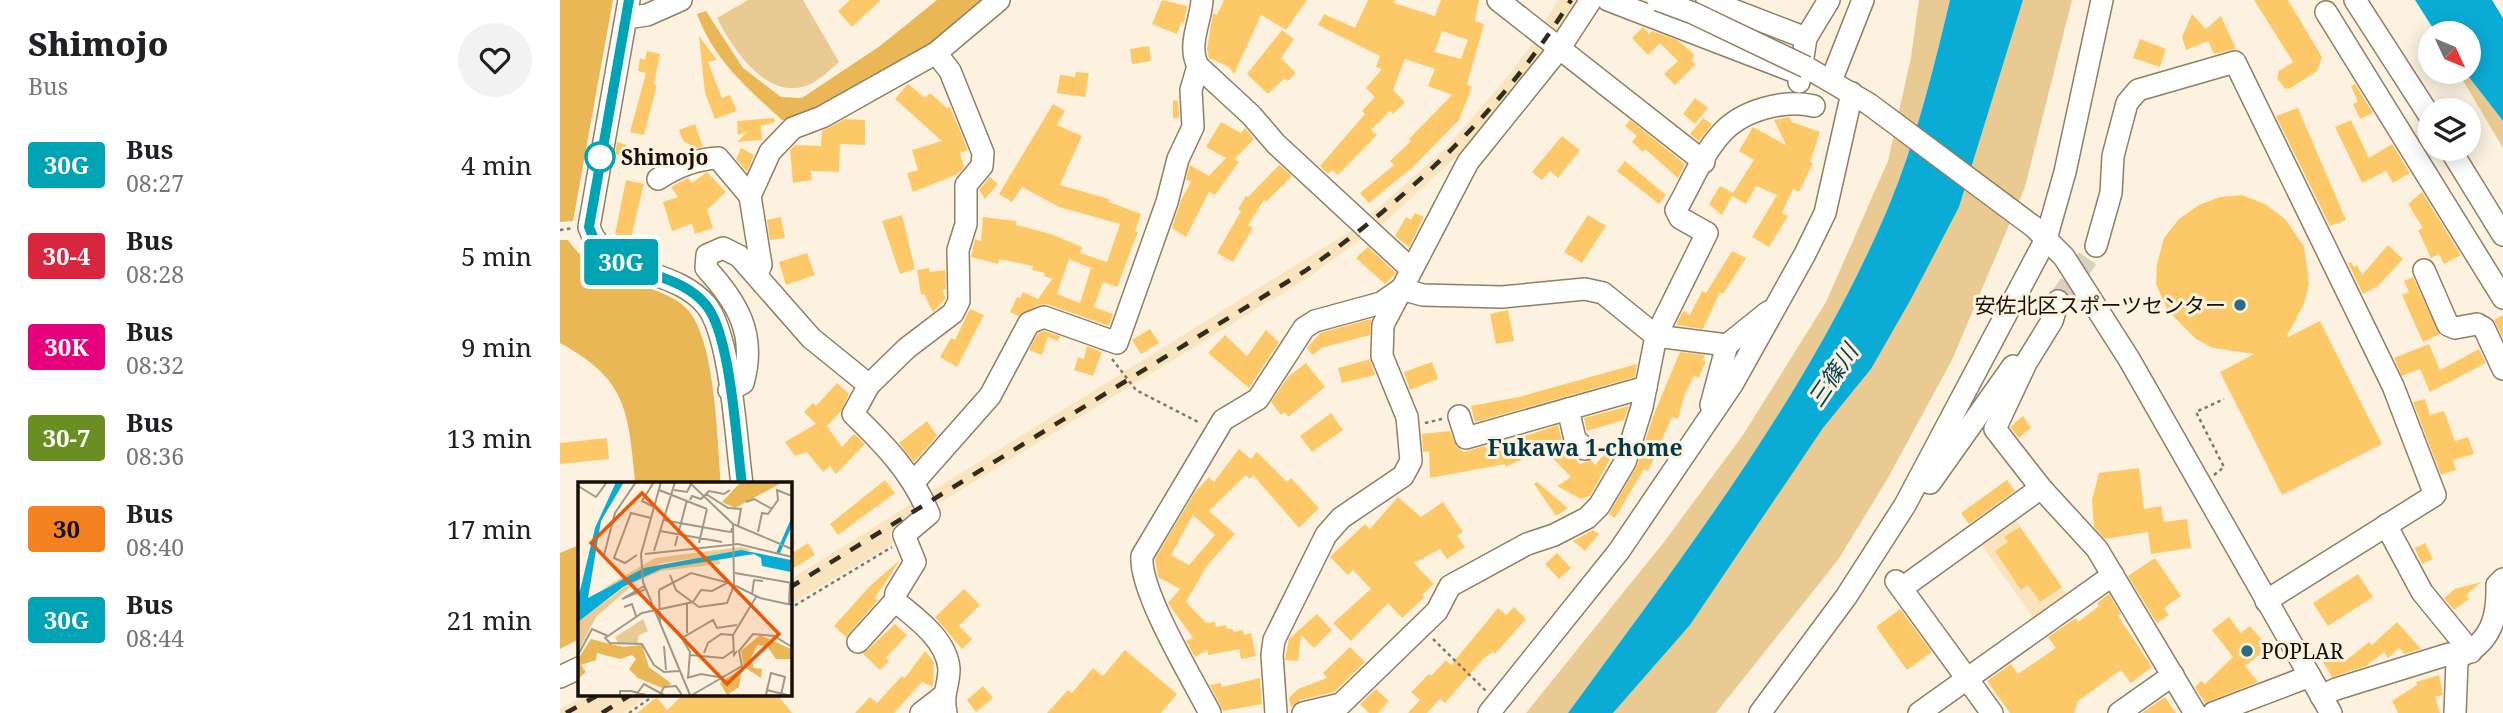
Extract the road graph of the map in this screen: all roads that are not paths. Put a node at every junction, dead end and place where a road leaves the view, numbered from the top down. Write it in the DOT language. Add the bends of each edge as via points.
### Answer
graph roads {
  1 [pos="681,0"];
  2 [pos="999,0"];
  3 [pos="1202,0"];
  4 [pos="1498,0"];
  5 [pos="1591,0"];
  6 [pos="1608,0"];
  7 [pos="1658,0"];
  8 [pos="1707,0"];
  9 [pos="1829,0"];
  10 [pos="1863,0"];
  11 [pos="2102,0"];
  12 [pos="2355,0"];
  13 [pos="628,9"];
  14 [pos="2326,12"];
  15 [pos="1806,38"];
  16 [pos="1559,49"];
  17 [pos="936,53"];
  18 [pos="1198,66"];
  19 [pos="1803,70"];
  20 [pos="1831,81"];
  21 [pos="1861,98"];
  22 [pos="2418,98"];
  23 [pos="2458,161"];
  24 [pos="1704,162"];
  25 [pos="658,179"];
  26 [pos="750,195"];
  27 [pos="2040,233"];
  28 [pos="2503,235"];
  29 [pos="2096,246"];
  30 [pos="1411,269"];
  31 [pos="2424,270"];
  32 [pos="756,275"];
  33 [pos="1401,289"];
  34 [pos="2503,298"];
  35 [pos="1776,307"];
  36 [pos="1656,336"];
  37 [pos="1727,345"];
  38 [pos="2503,369"];
  39 [pos="869,385"];
  40 [pos="1646,387"];
  41 [pos="729,390"];
  42 [pos="1568,409"];
  43 [pos="1459,416"];
  44 [pos="1710,418"];
  45 [pos="1585,449"];
  46 [pos="742,482"];
  47 [pos="914,482"];
  48 [pos="2041,488"];
  49 [pos="1905,505"];
  50 [pos="2386,525"];
  51 [pos="2113,575"];
  52 [pos="2503,579"];
  53 [pos="895,601"];
  54 [pos="2266,601"];
  55 [pos="858,642"];
  56 [pos="2464,655"];
  57 [pos="578,668"];
  58 [pos="2173,675"];
  59 [pos="2310,676"];
  60 [pos="560,677"];
  61 [pos="1968,679"];
  62 [pos="944,705"];
  63 [pos="2326,705"];
  64 [pos="921,713"];
  65 [pos="1210,713"];
  66 [pos="1276,713"];
  67 [pos="1303,713"];
  68 [pos="1489,713"];
  69 [pos="1760,713"];
  70 [pos="1919,713"];
  71 [pos="1992,713"];
  72 [pos="2119,713"];
  73 [pos="2195,713"];
  74 [pos="2213,713"];
  75 [pos="2455,713"];
  1 -- 13 [label="street" via="647,15"];
  2 -- 17 [label="street"];
  3 -- 18 [label="street" via="1196,21 1194,59"];
  4 -- 16 [label="street"];
  5 -- 16 [label="street"];
  6 -- 19 [label="street"];
  7 -- 19 [label="street, bridge" via="1693,13"];
  8 -- 15 [label="street"];
  9 -- 15 [label="street"];
  10 -- 20 [label="street"];
  11 -- 27 [label="street" via="2065,172"];
  12 -- 22 [label="street"];
  13 -- 41 [label="street" via="589,227 593,240 614,259 681,284 708,306 716,321"];
  14 -- 34 [label="street"];
  15 -- 19 [label="street"];
  16 -- 24 [label="street"];
  16 -- 30 [label="street" via="1468,162"];
  17 -- 26 [label="street" via="822,117 793,128 771,152"];
  17 -- 39 [label="street" via="950,71 983,153 982,166 966,185 966,225 958,250 959,301 944,322 907,348"];
  18 -- 30 [label="street"];
  18 -- 47 [label="street" via="1191,90 1193,127 1178,159 1117,343 1044,317 1035,318 990,396"];
  19 -- 20 [label="street"];
  19 -- 24 [label="street" via="1805,104 1754,112 1734,123 1720,135"];
  20 -- 21 [label="street"];
  21 -- 27 [label="street"];
  21 -- 35 [label="street" via="1825,213"];
  23 -- 28 [label="street"];
  24 -- 36 [label="street" via="1676,210 1680,218 1707,233"];
  25 -- 26 [label="street" via="674,168 718,159"];
  26 -- 32 [label="street" via="761,265"];
  27 -- 49 [label="street" via="1949,427"];
  27 -- 54 [label="street" via="2080,279 2104,316"];
  29 -- 50 [label="street" via="2112,194 2113,156 2127,103 2138,90 2235,62 2392,386 2435,495"];
  30 -- 33 [label="street"];
  31 -- 38 [label="street" via="2448,325 2484,328"];
  32 -- 39 [label="street" via="811,338"];
  32 -- 41 [label="street" via="739,256 723,248 707,256 706,268 738,306 745,335 748,368 743,383"];
  33 -- 36 [label="street" via="1423,295 1502,297 1585,289 1603,293"];
  33 -- 65 [label="street" via="1381,303 1304,328 1258,399 1223,420 1142,556 1141,568 1156,606"];
  33 -- 66 [label="street" via="1383,325 1382,356 1407,416 1411,461 1403,476 1341,517 1326,535 1274,640"];
  35 -- 37 [label="street"];
  35 -- 44 [label="street"];
  36 -- 37 [label="street"];
  36 -- 40 [label="street"];
  37 -- 44 [label="street"];
  39 -- 47 [label="street" via="853,414"];
  40 -- 42 [label="street"];
  40 -- 67 [label="street" via="1625,462 1600,506 1565,530 1527,544 1450,586 1437,611 1341,704"];
  41 -- 46 [label="street"];
  42 -- 43 [label="street" via="1466,438"];
  42 -- 45 [label="street" via="1575,439"];
  44 -- 68 [label="street" via="1619,551"];
  47 -- 53 [label="street" via="929,514 904,535 915,562"];
  48 -- 49 [label="street" via="1995,429 2056,309 2045,318 1914,505"];
  48 -- 51 [label="street" via="2097,549"];
  48 -- 61 [label="street" via="1899,584"];
  49 -- 69 [label="street" via="1846,597"];
  50 -- 54 [label="street"];
  50 -- 56 [label="street" via="2422,592"];
  51 -- 58 [label="street"];
  51 -- 61 [label="street"];
  52 -- 56 [label="street" via="2497,585 2492,629"];
  53 -- 55 [label="street"];
  53 -- 62 [label="street" via="932,634 947,655"];
  54 -- 59 [label="street"];
  56 -- 63 [label="street" via="2449,654"];
  56 -- 75 [label="street"];
  57 -- 60 [label="street"];
  58 -- 72 [label="street"];
  58 -- 73 [label="street"];
  59 -- 63 [label="street"];
  59 -- 74 [label="street"];
  61 -- 70 [label="street"];
  61 -- 71 [label="street"];
  62 -- 64 [label="street"];
}
